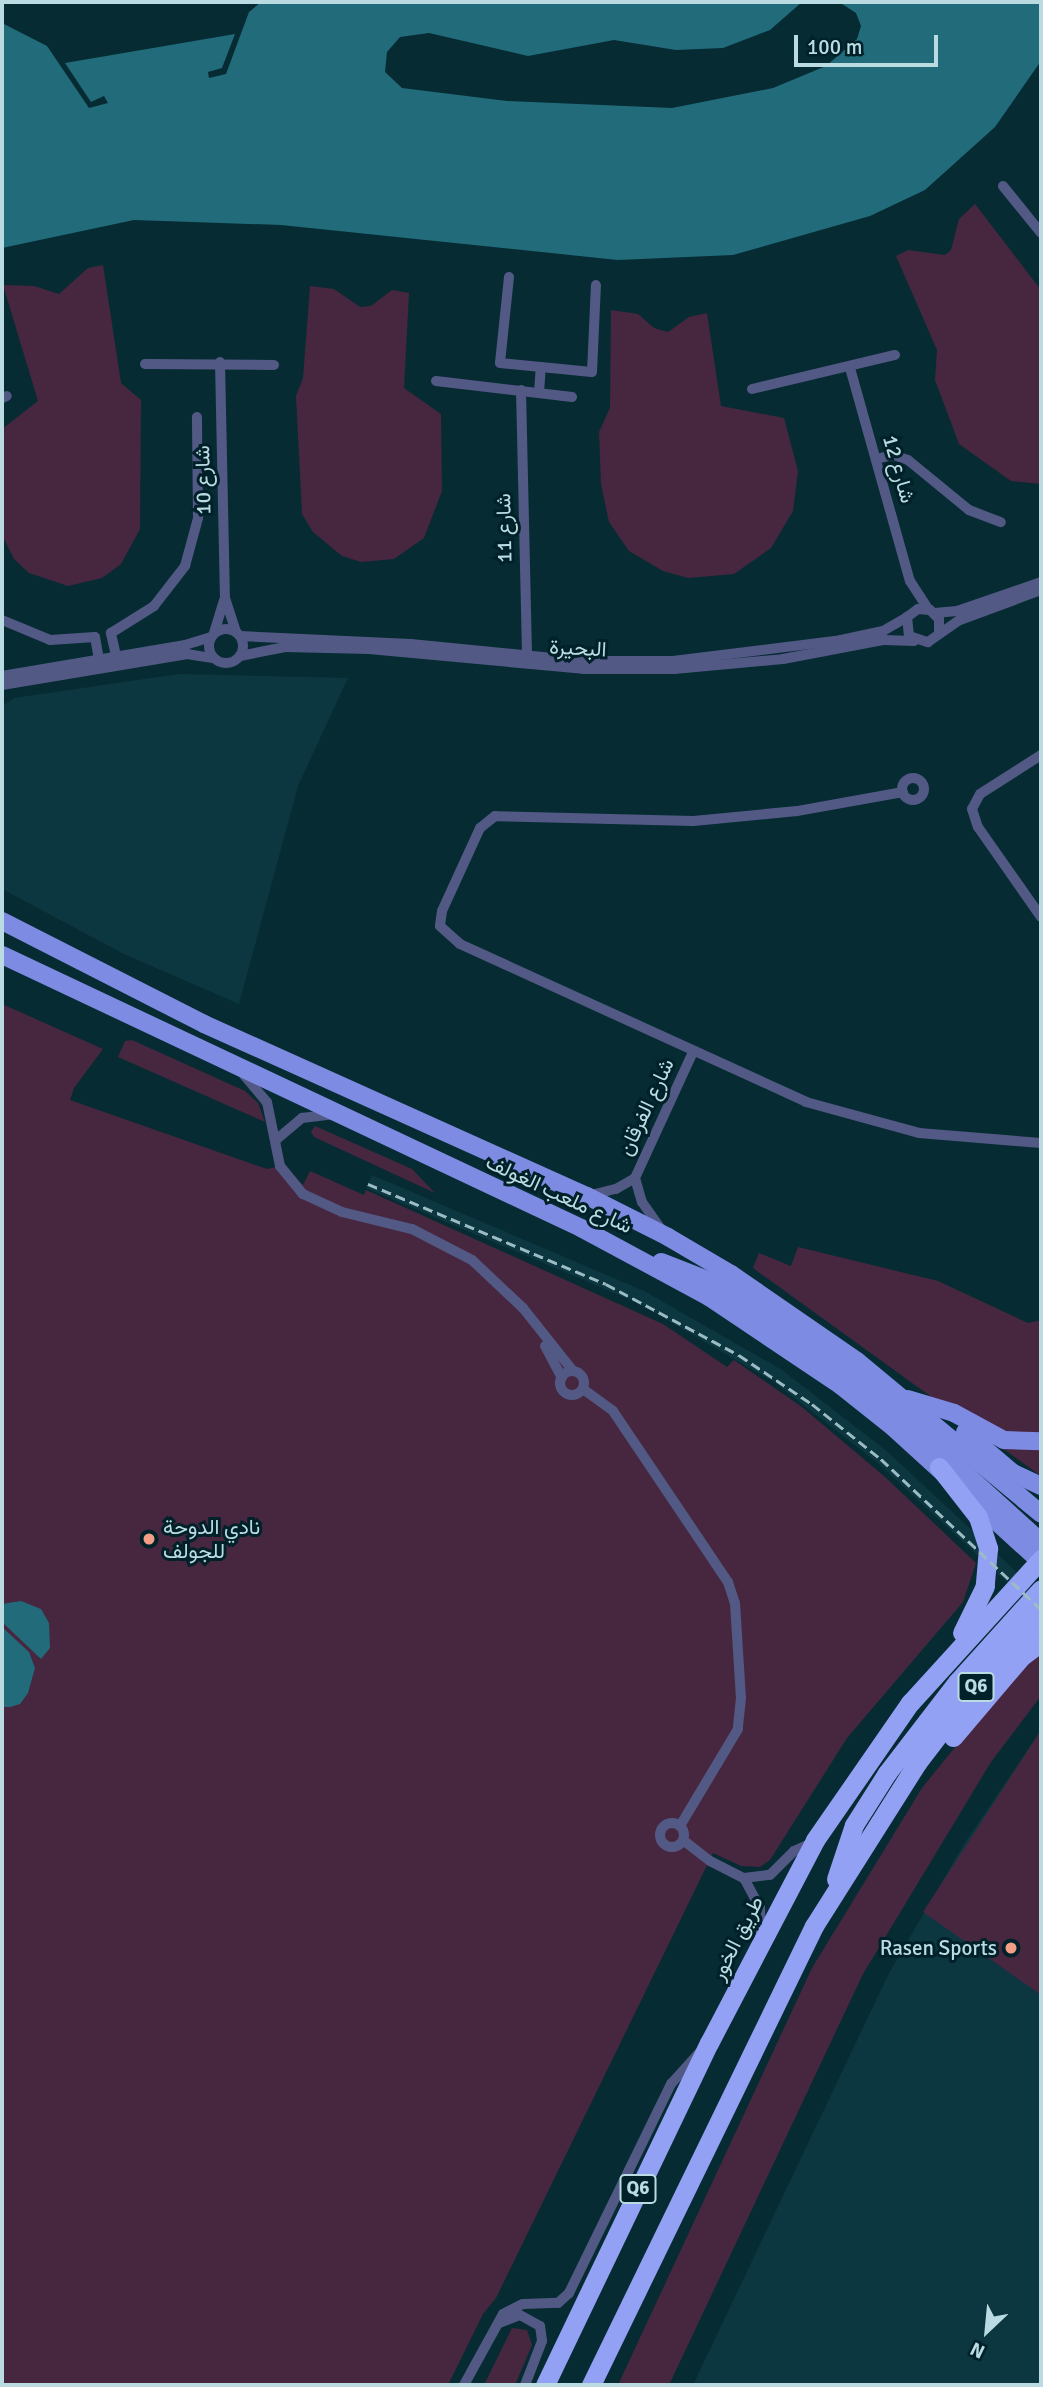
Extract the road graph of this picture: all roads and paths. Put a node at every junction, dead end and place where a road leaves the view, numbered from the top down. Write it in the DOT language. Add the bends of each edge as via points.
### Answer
graph roads {
  1 [pos="1003,186"];
  2 [pos="1041,233"];
  3 [pos="509,277"];
  4 [pos="596,285"];
  5 [pos="895,355"];
  6 [pos="220,362"];
  7 [pos="145,364"];
  8 [pos="274,365"];
  9 [pos="541,367"];
  10 [pos="850,368"];
  11 [pos="436,381"];
  12 [pos="752,389"];
  13 [pos="521,390"];
  14 [pos="539,393"];
  15 [pos="572,397"];
  16 [pos="197,417"];
  17 [pos="876,459"];
  18 [pos="1001,522"];
  19 [pos="910,580"];
  20 [pos="1041,582"];
  21 [pos="1041,590"];
  22 [pos="225,598"];
  23 [pos="931,611"];
  24 [pos="908,616"];
  25 [pos="2,620"];
  26 [pos="939,632"];
  27 [pos="111,633"];
  28 [pos="238,634"];
  29 [pos="213,635"];
  30 [pos="96,637"];
  31 [pos="914,641"];
  32 [pos="811,650"];
  33 [pos="240,656"];
  34 [pos="213,658"];
  35 [pos="117,659"];
  36 [pos="526,660"];
  37 [pos="100,662"];
  38 [pos="2,676"];
  39 [pos="2,685"];
  40 [pos="1041,755"];
  41 [pos="903,792"];
  42 [pos="1041,917"];
  43 [pos="2,921"];
  44 [pos="2,956"];
  45 [pos="693,1052"];
  46 [pos="234,1067"];
  47 [pos="335,1114"];
  48 [pos="277,1139"];
  49 [pos="1041,1143"];
  50 [pos="635,1178"];
  51 [pos="587,1196"];
  52 [pos="668,1237"];
  53 [pos="638,1257"];
  54 [pos="533,1322"];
  55 [pos="573,1371"];
  56 [pos="562,1378"];
  57 [pos="583,1389"];
  58 [pos="903,1397"];
  59 [pos="933,1422"];
  60 [pos="1041,1441"];
  61 [pos="939,1467"];
  62 [pos="1041,1486"];
  63 [pos="1041,1514"];
  64 [pos="1041,1557"];
  65 [pos="1041,1589"];
  66 [pos="1041,1616"];
  67 [pos="1041,1642"];
  68 [pos="959,1646"];
  69 [pos="917,1763"];
  70 [pos="680,1826"];
  71 [pos="683,1840"];
  72 [pos="814,1842"];
  73 [pos="744,1878"];
  74 [pos="836,1891"];
  75 [pos="761,1940"];
  76 [pos="709,2043"];
  77 [pos="494,2327"];
  78 [pos="464,2385"];
  79 [pos="525,2385"];
  80 [pos="545,2385"];
  81 [pos="591,2385"];
  1 -- 2 [label="street"];
  3 -- 9 [label="street" via="500,363"];
  4 -- 9 [label="street" via="592,372"];
  5 -- 10 [label="street"];
  6 -- 7 [label="street"];
  6 -- 8 [label="street"];
  6 -- 22 [label="street, شارع 10"];
  9 -- 14 [label="street"];
  10 -- 12 [label="street"];
  10 -- 17 [label="street, شارع 12"];
  11 -- 13 [label="street"];
  13 -- 14 [label="street"];
  13 -- 36 [label="street, شارع 11"];
  14 -- 15 [label="street"];
  16 -- 27 [label="street" via="198,518 185,566 154,606"];
  17 -- 18 [label="street" via="894,455 908,460 969,510"];
  17 -- 19 [label="street, شارع 12"];
  19 -- 23 [label="street, شارع 12"];
  19 -- 24 [label="street, شارع 12"];
  20 -- 23 [label="street" via="957,611"];
  21 -- 26 [label="street"];
  22 -- 28 [label="street, شارع 10"];
  22 -- 29 [label="street, شارع 10"];
  23 -- 24 [label="street"];
  23 -- 26 [label="street"];
  24 -- 31 [label="street" via="906,630"];
  24 -- 32 [label="street, البحيرة" via="879,632"];
  25 -- 30 [label="street" via="50,640"];
  26 -- 31 [label="street" via="928,642"];
  27 -- 30 [label="street"];
  27 -- 35 [label="street"];
  28 -- 29 [label="street" via="226,629"];
  28 -- 33 [label="street"];
  28 -- 36 [label="street, البحيرة" via="397,643"];
  29 -- 34 [label="street" via="208,648"];
  29 -- 35 [label="street"];
  30 -- 37 [label="street"];
  31 -- 32 [label="street, البحيرة" via="884,640"];
  32 -- 36 [label="street, البحيرة" via="680,664"];
  33 -- 34 [label="street" via="226,664"];
  33 -- 36 [label="street, البحيرة" via="285,648 369,649"];
  34 -- 35 [label="street" via="187,654"];
  35 -- 37 [label="street"];
  37 -- 38 [label="street"];
  37 -- 39 [label="street"];
  40 -- 42 [label="street" via="980,794 972,809 978,827"];
  41 -- 45 [label="street" via="716,819 632,822 501,816 482,824 440,914 440,926 448,937"];
  43 -- 51 [label="main road, شارع ملعب الغولف" via="204,1024"];
  44 -- 46 [label="main road, شارع ملعب الغولف"];
  45 -- 49 [label="street" via="845,1115 950,1138"];
  45 -- 50 [label="street, شارع الفرقان"];
  46 -- 47 [label="main road, شارع ملعب الغولف"];
  46 -- 48 [label="street" via="261,1093"];
  47 -- 48 [label="street" via="302,1118"];
  47 -- 53 [label="main road, شارع ملعب الغولف"];
  48 -- 54 [label="street" via="280,1166 313,1201 412,1229 455,1249 505,1288"];
  50 -- 51 [label="street, شارع الفرقان" via="616,1189"];
  50 -- 52 [label="street, شارع الفرقان" via="642,1202"];
  51 -- 52 [label="main road, شارع ملعب الغولف"];
  52 -- 58 [label="main road, شارع ملعب الغولف" via="796,1318"];
  53 -- 61 [label="main road, شارع ملعب الغولف" via="776,1340 840,1385"];
  53 -- 64 [label="main road" via="710,1281 796,1336 917,1430"];
  54 -- 55 [label="street"];
  54 -- 56 [label="street"];
  55 -- 56 [label="street"];
  55 -- 57 [label="street" via="583,1377"];
  56 -- 57 [label="street" via="561,1387 568,1394"];
  57 -- 70 [label="street" via="613,1411 724,1575 735,1603 741,1698 738,1729"];
  58 -- 59 [label="main road, شارع ملعب الغولف"];
  58 -- 60 [label="main road" via="944,1409 1004,1440"];
  59 -- 62 [label="main road" via="966,1433 1013,1473"];
  59 -- 63 [label="main road, شارع ملعب الغولف"];
  61 -- 64 [label="main road, شارع ملعب الغولف"];
  61 -- 68 [label="highway" via="978,1517 988,1548 985,1586"];
  64 -- 68 [label="highway, طريق الخور / Q6"];
  65 -- 74 [label="highway" via="957,1682 887,1773 843,1850"];
  66 -- 69 [label="highway, Q6"];
  67 -- 69 [label="highway" via="1021,1657 938,1755"];
  68 -- 72 [label="highway, طريق الخور / Q6" via="887,1733"];
  69 -- 74 [label="highway, Q6"];
  70 -- 71 [label="street"];
  70 -- 71 [label="street" via="667,1825 660,1836 669,1847"];
  71 -- 73 [label="street" via="710,1861"];
  72 -- 73 [label="street" via="794,1851 770,1875"];
  72 -- 75 [label="highway, طريق الخور / Q6"];
  73 -- 75 [label="street" via="760,1908"];
  74 -- 81 [label="highway, Q6" via="798,1953"];
  75 -- 76 [label="highway, طريق الخور / Q6"];
  76 -- 77 [label="street" via="671,2084 569,2294 553,2304 511,2308"];
  76 -- 80 [label="highway, طريق الخور / Q6"];
  77 -- 78 [label="street"];
  77 -- 79 [label="street" via="520,2315 540,2326 542,2342"];
}
